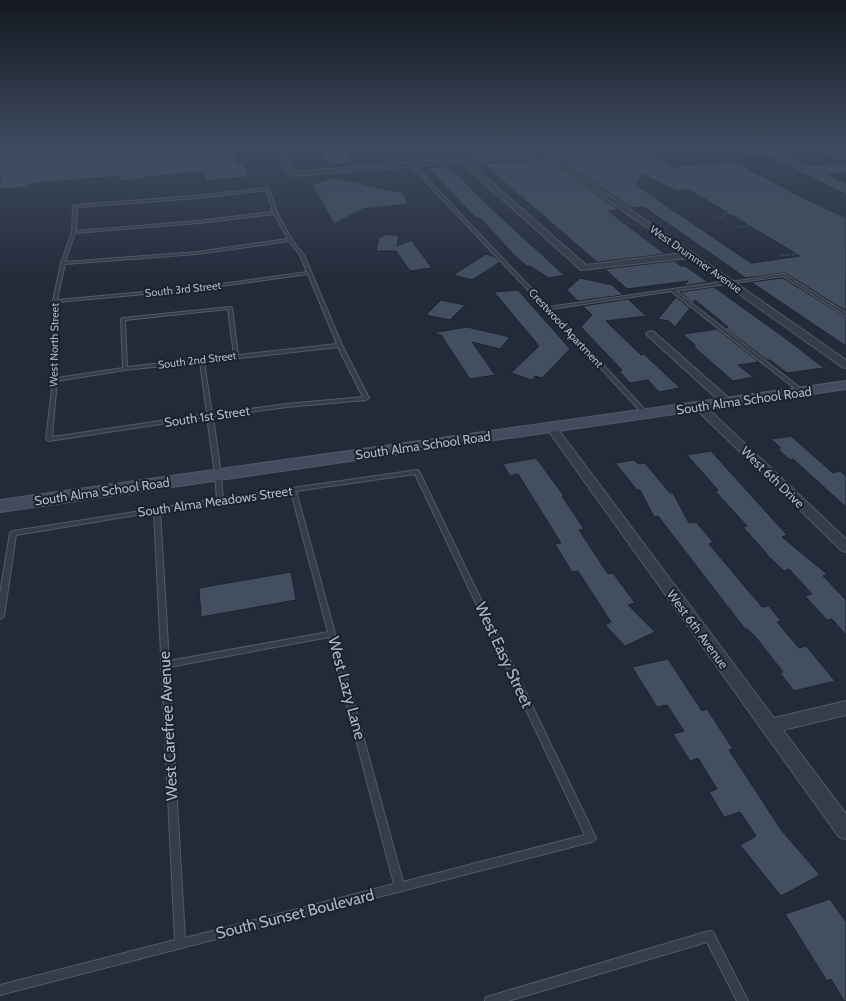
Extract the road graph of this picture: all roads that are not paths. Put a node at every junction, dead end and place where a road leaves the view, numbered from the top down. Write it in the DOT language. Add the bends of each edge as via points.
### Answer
graph roads {
  1 [pos="250,191"];
  2 [pos="268,191"];
  3 [pos="436,191"];
  4 [pos="497,191"];
  5 [pos="600,191"];
  6 [pos="275,213"];
  7 [pos="74,232"];
  8 [pos="290,240"];
  9 [pos="690,254"];
  10 [pos="63,263"];
  11 [pos="310,273"];
  12 [pos="729,282"];
  13 [pos="672,290"];
  14 [pos="55,301"];
  15 [pos="548,308"];
  16 [pos="846,315"];
  17 [pos="651,334"];
  18 [pos="340,345"];
  19 [pos="236,355"];
  20 [pos="202,360"];
  21 [pos="846,365"];
  22 [pos="124,368"];
  23 [pos="55,380"];
  24 [pos="846,385"];
  25 [pos="802,392"];
  26 [pos="728,403"];
  27 [pos="700,407"];
  28 [pos="646,414"];
  29 [pos="210,415"];
  30 [pos="551,427"];
  31 [pos="49,439"];
  32 [pos="417,472"];
  33 [pos="218,474"];
  34 [pos="293,490"];
  35 [pos="220,500"];
  36 [pos="0,506"];
  37 [pos="157,509"];
  38 [pos="846,547"];
  39 [pos="0,616"];
  40 [pos="332,634"];
  41 [pos="165,665"];
  42 [pos="846,708"];
  43 [pos="770,726"];
  44 [pos="846,830"];
  45 [pos="591,838"];
  46 [pos="400,887"];
  47 [pos="180,944"];
  48 [pos="0,990"];
  49 [pos="490,1001"];
  50 [pos="743,1001"];
  1 -- 7 [label="lane, West North Street" via="75,206"];
  2 -- 6 [label="lane, West North Street"];
  3 -- 15 [label="lane, Crestwood Apartment"];
  4 -- 9 [label="street" via="584,268"];
  5 -- 9 [label="street, West Drummer Avenue"];
  6 -- 7 [label="lane" via="191,223"];
  6 -- 8 [label="lane"];
  7 -- 10 [label="lane, West North Street"];
  8 -- 10 [label="lane" via="197,253"];
  8 -- 11 [label="lane"];
  9 -- 12 [label="street, West Drummer Avenue"];
  10 -- 14 [label="lane, West North Street"];
  11 -- 14 [label="lane, South 3rd Street" via="200,288"];
  11 -- 18 [label="lane"];
  12 -- 13 [label="lane"];
  12 -- 16 [label="lane" via="784,275"];
  12 -- 21 [label="street, West Drummer Avenue"];
  13 -- 15 [label="lane"];
  13 -- 25 [label="lane"];
  14 -- 23 [label="lane, West North Street"];
  15 -- 28 [label="lane, Crestwood Apartment"];
  17 -- 26 [label="street"];
  18 -- 19 [label="lane, South 2nd Street"];
  18 -- 29 [label="lane, South 1st Street" via="366,398"];
  19 -- 20 [label="lane, South 2nd Street"];
  19 -- 22 [label="lane" via="230,308 123,319"];
  20 -- 22 [label="lane, South 2nd Street"];
  20 -- 29 [label="lane"];
  22 -- 23 [label="lane, South 2nd Street"];
  23 -- 31 [label="lane, West North Street"];
  24 -- 25 [label="main road, South Alma School Road"];
  25 -- 26 [label="main road, South Alma School Road"];
  26 -- 27 [label="main road, South Alma School Road"];
  27 -- 28 [label="main road, South Alma School Road"];
  27 -- 38 [label="street, West 6th Drive"];
  28 -- 30 [label="main road, South Alma School Road"];
  29 -- 31 [label="lane, South 1st Street"];
  29 -- 33 [label="lane"];
  30 -- 33 [label="main road, South Alma School Road"];
  30 -- 43 [label="street, West 6th Avenue"];
  32 -- 34 [label="lane, South Alma Meadows Street"];
  32 -- 45 [label="lane, West Easy Street"];
  33 -- 35 [label="lane"];
  33 -- 36 [label="main road, South Alma School Road"];
  34 -- 35 [label="lane, South Alma Meadows Street"];
  34 -- 40 [label="lane, West Lazy Lane"];
  35 -- 37 [label="lane, South Alma Meadows Street"];
  37 -- 39 [label="lane, South Alma Meadows Street" via="13,533"];
  37 -- 41 [label="lane, West Carefree Avenue"];
  40 -- 41 [label="lane"];
  40 -- 46 [label="lane, West Lazy Lane"];
  41 -- 47 [label="lane, West Carefree Avenue"];
  42 -- 43 [label="street"];
  43 -- 44 [label="street, West 6th Avenue"];
  45 -- 46 [label="lane, South Sunset Boulevard"];
  46 -- 47 [label="lane, South Sunset Boulevard"];
  47 -- 48 [label="lane, South Sunset Boulevard"];
  49 -- 50 [label="lane" via="708,936"];
}
